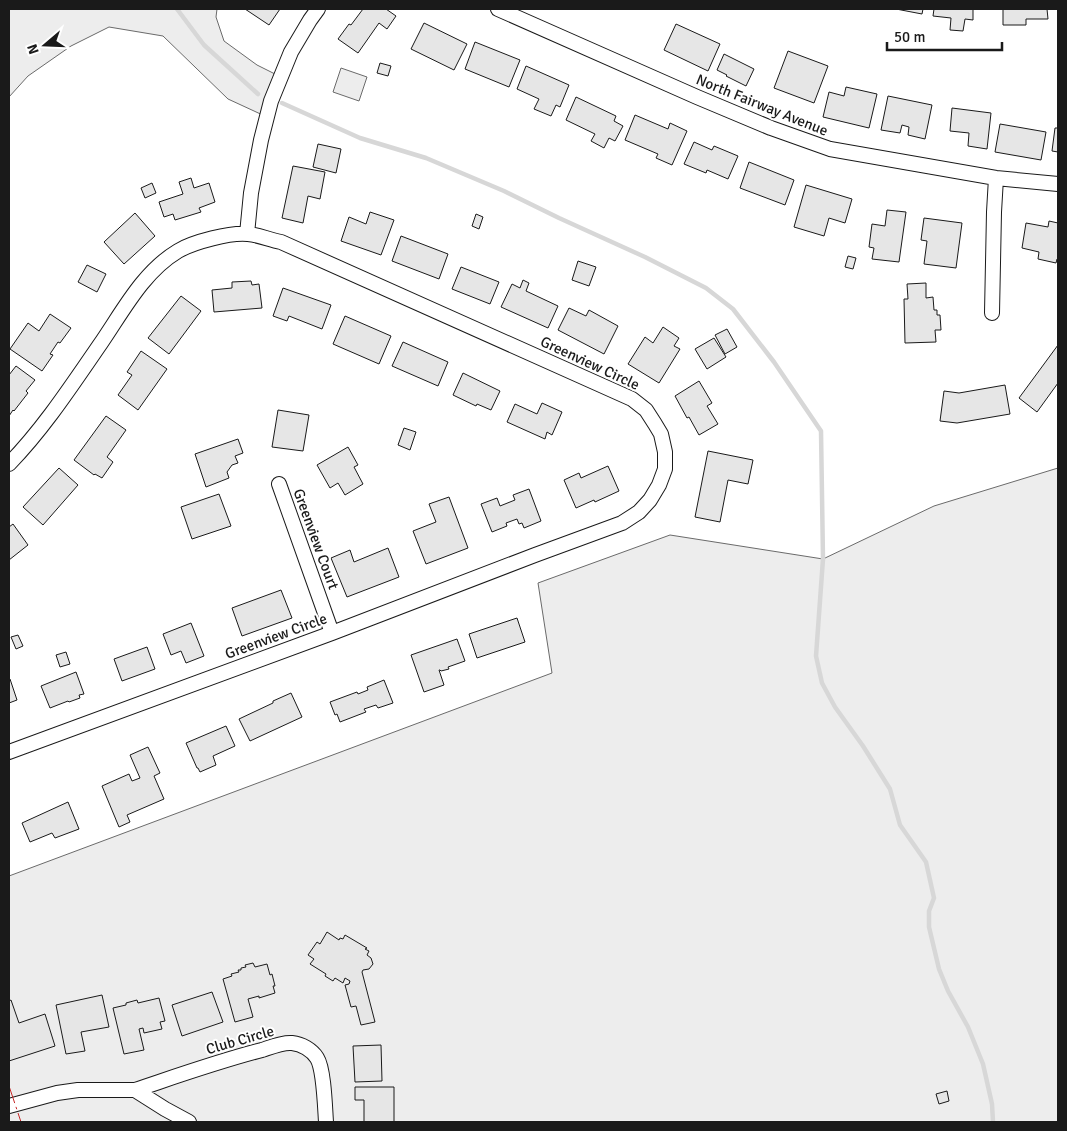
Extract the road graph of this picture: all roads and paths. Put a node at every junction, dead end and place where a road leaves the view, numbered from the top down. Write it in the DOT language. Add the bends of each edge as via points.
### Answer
graph roads {
  1 [pos="318,9"];
  2 [pos="498,9"];
  3 [pos="996,178"];
  4 [pos="1058,184"];
  5 [pos="247,234"];
  6 [pos="992,314"];
  7 [pos="9,464"];
  8 [pos="279,484"];
  9 [pos="332,633"];
  10 [pos="9,752"];
  11 [pos="134,1090"];
  12 [pos="9,1106"];
  13 [pos="189,1122"];
  14 [pos="326,1122"];
  1 -- 5 [label="street" via="291,52 271,101 253,184"];
  2 -- 3 [label="street, North Fairway Avenue" via="713,104 830,149"];
  3 -- 4 [label="street, North Fairway Avenue"];
  3 -- 6 [label="street"];
  5 -- 7 [label="street, Greenview Circle" via="204,241 179,251 159,265 142,282 48,419"];
  5 -- 9 [label="street, Greenview Circle" via="281,242 632,399 656,424 665,452 665,469 655,492 639,512 622,524"];
  8 -- 9 [label="street, Greenview Court"];
  9 -- 10 [label="street, Greenview Circle"];
  11 -- 12 [label="street, Club Circle" via="78,1090"];
  11 -- 13 [label="street"];
  11 -- 14 [label="street, Club Circle" via="252,1052 290,1043 300,1044 318,1058 322,1068"];
}
